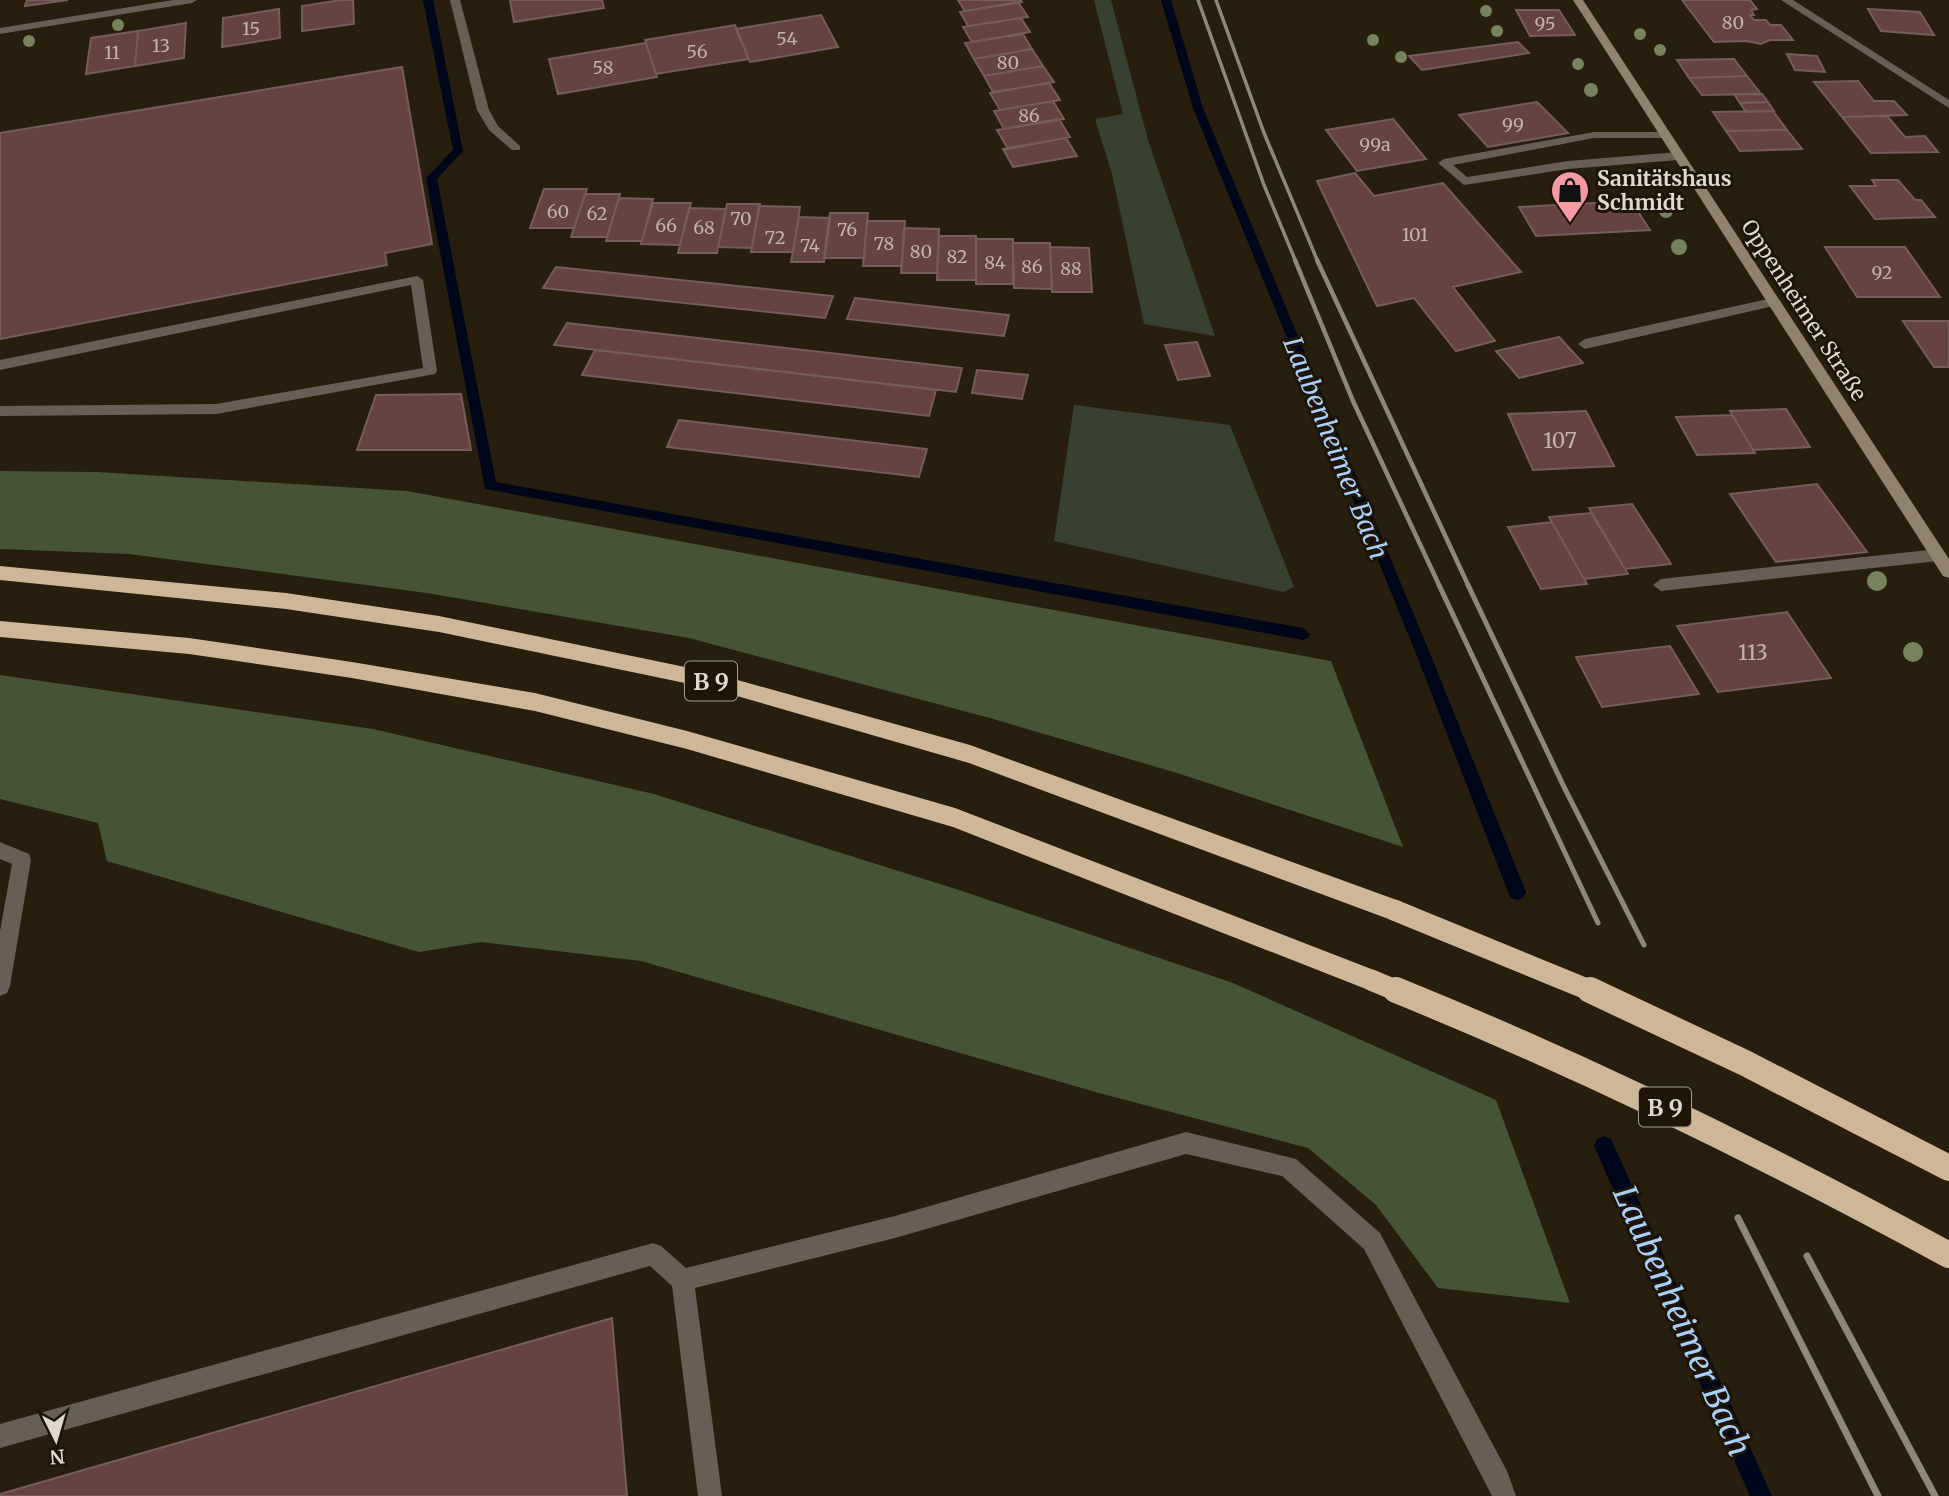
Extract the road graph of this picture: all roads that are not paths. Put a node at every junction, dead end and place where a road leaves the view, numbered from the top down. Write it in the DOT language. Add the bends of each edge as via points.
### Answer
graph roads {
  1 [pos="192,0"];
  2 [pos="455,0"];
  3 [pos="1578,0"];
  4 [pos="1786,0"];
  5 [pos="0,31"];
  6 [pos="1949,105"];
  7 [pos="1664,135"];
  8 [pos="516,148"];
  9 [pos="1678,156"];
  10 [pos="1773,302"];
  11 [pos="1585,344"];
  12 [pos="0,365"];
  13 [pos="0,411"];
  14 [pos="1938,555"];
  15 [pos="1949,572"];
  16 [pos="0,573"];
  17 [pos="1661,584"];
  18 [pos="0,629"];
  19 [pos="0,850"];
  20 [pos="0,986"];
  21 [pos="1949,1168"];
  22 [pos="1949,1255"];
  23 [pos="683,1280"];
  24 [pos="0,1436"];
  25 [pos="710,1496"];
  26 [pos="1504,1496"];
  1 -- 5 [label="street"];
  2 -- 8 [label="street" via="483,110 493,128"];
  3 -- 7 [label="main road, Oppenheimer Straße"];
  4 -- 6 [label="street"];
  7 -- 9 [label="main road, Oppenheimer Straße"];
  7 -- 9 [label="street" via="1594,135 1444,163 1464,181 1568,165"];
  9 -- 10 [label="main road, Oppenheimer Straße"];
  10 -- 11 [label="street"];
  10 -- 14 [label="main road, Oppenheimer Straße"];
  12 -- 13 [label="street" via="417,279 430,371 216,409"];
  14 -- 15 [label="main road, Oppenheimer Straße"];
  14 -- 17 [label="street"];
  16 -- 21 [label="highway, B 9, bridge" via="286,601 439,624 709,680 970,754 1447,929 1673,1029"];
  18 -- 22 [label="highway, B 9, bridge" via="189,646 536,702 687,740 955,818 1447,1010 1668,1109"];
  19 -- 20 [label="street" via="22,860"];
  23 -- 24 [label="street" via="653,1254"];
  23 -- 25 [label="street"];
  23 -- 26 [label="street" via="895,1227 1186,1143 1288,1167 1372,1241"];
}
